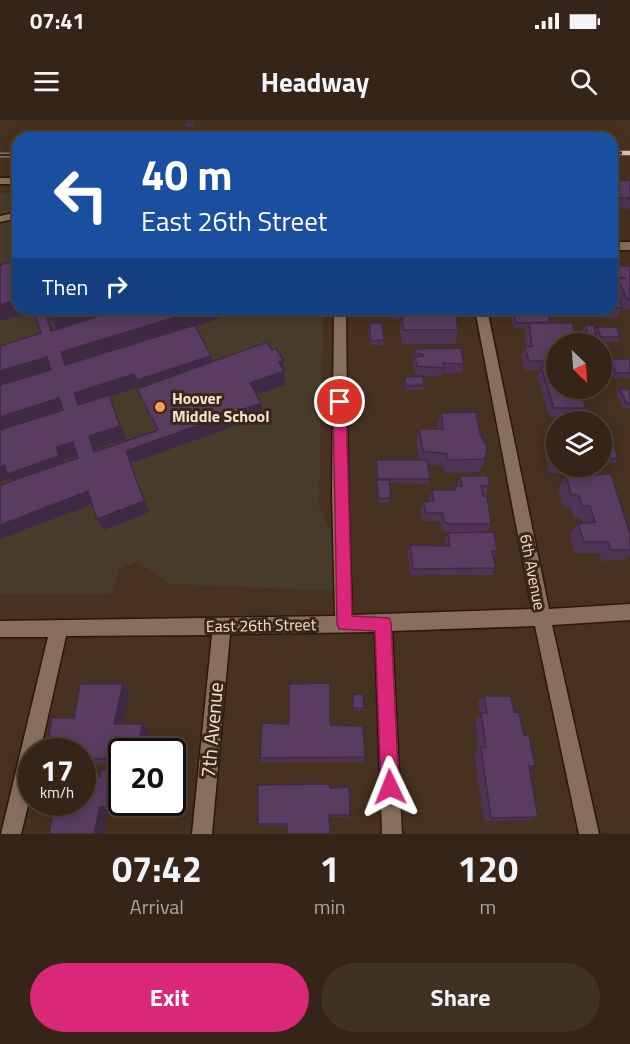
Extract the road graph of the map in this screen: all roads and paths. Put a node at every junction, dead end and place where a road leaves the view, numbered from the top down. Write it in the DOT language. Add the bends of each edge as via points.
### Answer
graph roads {
  1 [pos="340,315"];
  2 [pos="483,315"];
  3 [pos="630,612"];
  4 [pos="542,618"];
  5 [pos="383,623"];
  6 [pos="344,624"];
  7 [pos="222,625"];
  8 [pos="59,627"];
  9 [pos="0,628"];
  10 [pos="11,834"];
  11 [pos="202,834"];
  12 [pos="392,834"];
  13 [pos="589,834"];
  1 -- 6 [label="street"];
  2 -- 4 [label="street, 6th Avenue"];
  3 -- 4 [label="street, East 26th Street"];
  4 -- 5 [label="street, East 26th Street"];
  4 -- 13 [label="street, 6th Avenue"];
  5 -- 6 [label="street, East 26th Street"];
  5 -- 12 [label="street"];
  6 -- 7 [label="street, East 26th Street"];
  7 -- 8 [label="street, East 26th Street"];
  7 -- 11 [label="street, 7th Avenue"];
  8 -- 9 [label="street, East 26th Street"];
  8 -- 10 [label="street"];
}
